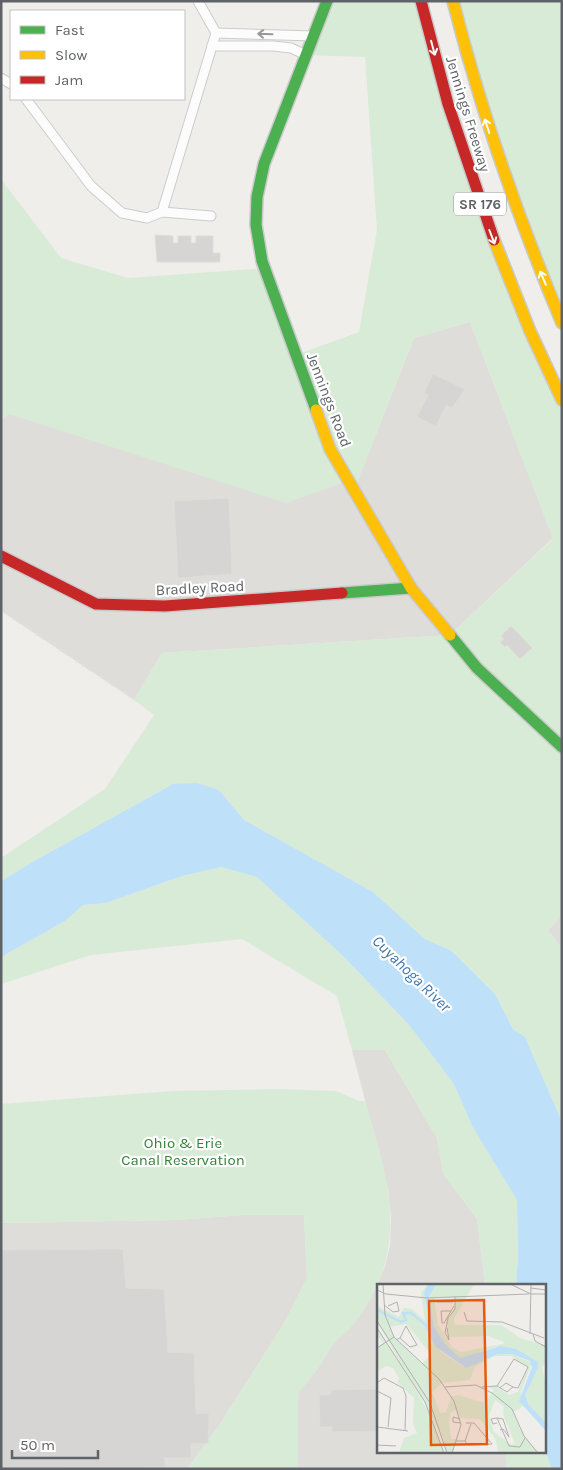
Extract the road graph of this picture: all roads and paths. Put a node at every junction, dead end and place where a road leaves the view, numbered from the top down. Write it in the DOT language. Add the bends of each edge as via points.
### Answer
graph roads {
  1 [pos="198,1"];
  2 [pos="326,1"];
  3 [pos="421,1"];
  4 [pos="453,1"];
  5 [pos="216,33"];
  6 [pos="314,36"];
  7 [pos="212,46"];
  8 [pos="306,55"];
  9 [pos="27,100"];
  10 [pos="162,212"];
  11 [pos="211,216"];
  12 [pos="562,323"];
  13 [pos="562,400"];
  14 [pos="1,556"];
  15 [pos="411,588"];
  16 [pos="562,747"];
  1 -- 5 [label="street"];
  2 -- 6 [label="main road, Jennings Road"];
  3 -- 13 [label="main road, Jennings Freeway / SR 176, one-way" via="451,116 489,228 534,341"];
  12 -- 4 [label="main road, Jennings Freeway / SR 176, one-way" via="522,225 487,124"];
  6 -- 5 [label="street, one-way"];
  5 -- 7 [label="street"];
  6 -- 8 [label="main road, Jennings Road"];
  7 -- 8 [label="street" via="273,46 291,48"];
  7 -- 10 [label="street"];
  8 -- 15 [label="main road, Jennings Road" via="264,164 257,197 256,225 262,261 330,449"];
  9 -- 10 [label="street" via="91,186 122,214 147,218"];
  10 -- 11 [label="street"];
  14 -- 15 [label="main road, Bradley Road" via="96,604 165,606"];
  15 -- 16 [label="main road, Jennings Road" via="477,668"];
}
